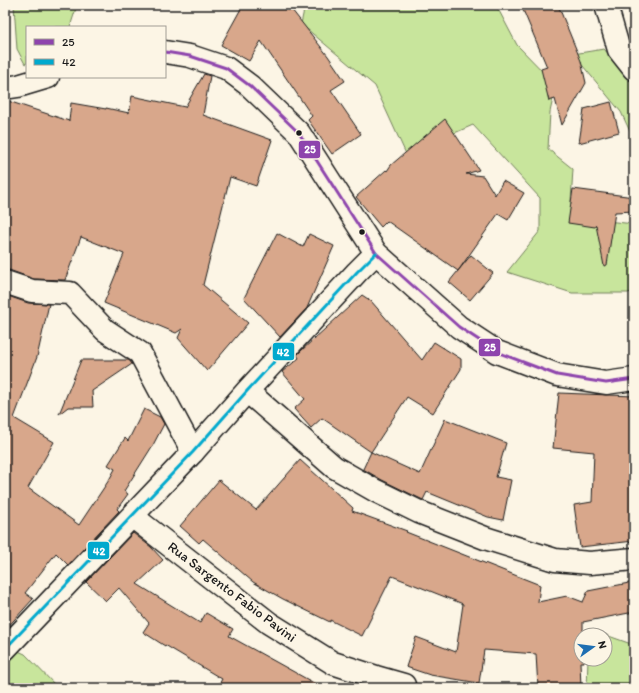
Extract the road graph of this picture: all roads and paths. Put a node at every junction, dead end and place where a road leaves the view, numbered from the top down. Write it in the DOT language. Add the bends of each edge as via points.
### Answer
graph roads {
  1 [pos="606,5"];
  2 [pos="166,52"];
  3 [pos="634,69"];
  4 [pos="45,78"];
  5 [pos="5,88"];
  6 [pos="376,253"];
  7 [pos="5,282"];
  8 [pos="634,379"];
  9 [pos="247,391"];
  10 [pos="192,452"];
  11 [pos="132,516"];
  12 [pos="634,559"];
  13 [pos="5,649"];
  14 [pos="404,685"];
  1 -- 3 [label="street" via="619,50"];
  2 -- 6 [label="street" via="190,56 226,68 250,86 298,133"];
  4 -- 5 [label="street"];
  6 -- 8 [label="street" via="459,327 497,352 557,375 606,383"];
  6 -- 9 [label="street"];
  7 -- 10 [label="street" via="32,291 70,293 105,330 140,353"];
  9 -- 10 [label="street"];
  9 -- 12 [label="street" via="334,467 419,512 485,538 555,560 590,563"];
  10 -- 11 [label="street"];
  11 -- 13 [label="street"];
  11 -- 14 [label="street, Rua Sargento Fabio Pavini" via="269,623 333,663"];
}
